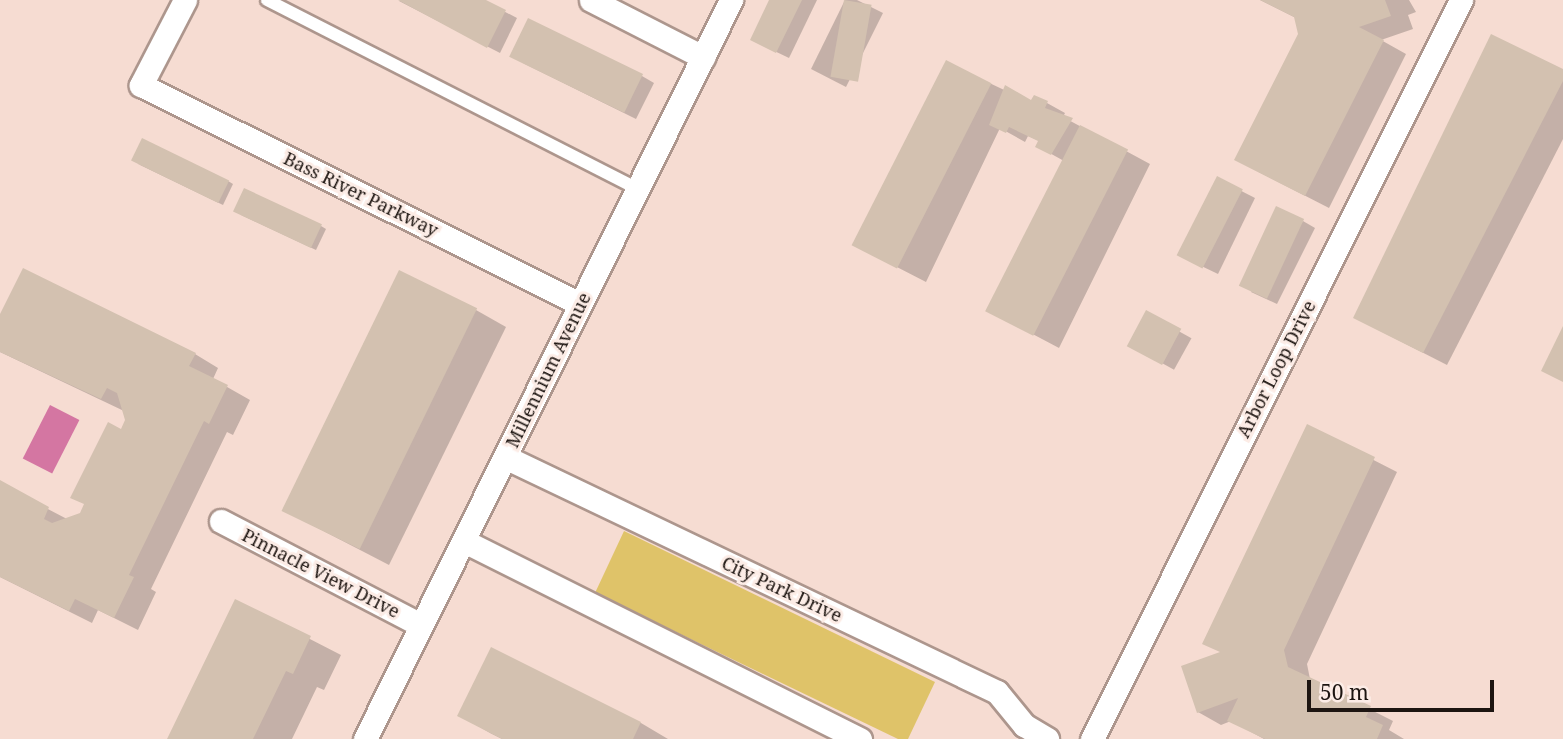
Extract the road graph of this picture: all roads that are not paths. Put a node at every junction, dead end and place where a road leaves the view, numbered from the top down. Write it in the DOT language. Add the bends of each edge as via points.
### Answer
graph roads {
  1 [pos="185,0"];
  2 [pos="267,0"];
  3 [pos="591,0"];
  4 [pos="731,0"];
  5 [pos="1461,0"];
  6 [pos="703,57"];
  7 [pos="638,189"];
  8 [pos="581,304"];
  9 [pos="505,457"];
  10 [pos="220,522"];
  11 [pos="464,541"];
  12 [pos="421,625"];
  13 [pos="365,739"];
  14 [pos="860,739"];
  15 [pos="1047,739"];
  16 [pos="1092,739"];
  1 -- 8 [label="street, Bass River Parkway" via="141,85"];
  2 -- 7 [label="lane"];
  3 -- 6 [label="street"];
  4 -- 6 [label="street, Millennium Avenue"];
  5 -- 16 [label="street, Arbor Loop Drive"];
  6 -- 7 [label="street, Millennium Avenue"];
  7 -- 8 [label="street, Millennium Avenue"];
  8 -- 9 [label="street, Millennium Avenue"];
  9 -- 11 [label="street, Millennium Avenue"];
  9 -- 15 [label="street, City Park Drive" via="998,692 1024,725"];
  10 -- 12 [label="street, Pinnacle View Drive"];
  11 -- 12 [label="street, Millennium Avenue"];
  11 -- 14 [label="street"];
  12 -- 13 [label="street, Millennium Avenue"];
}
